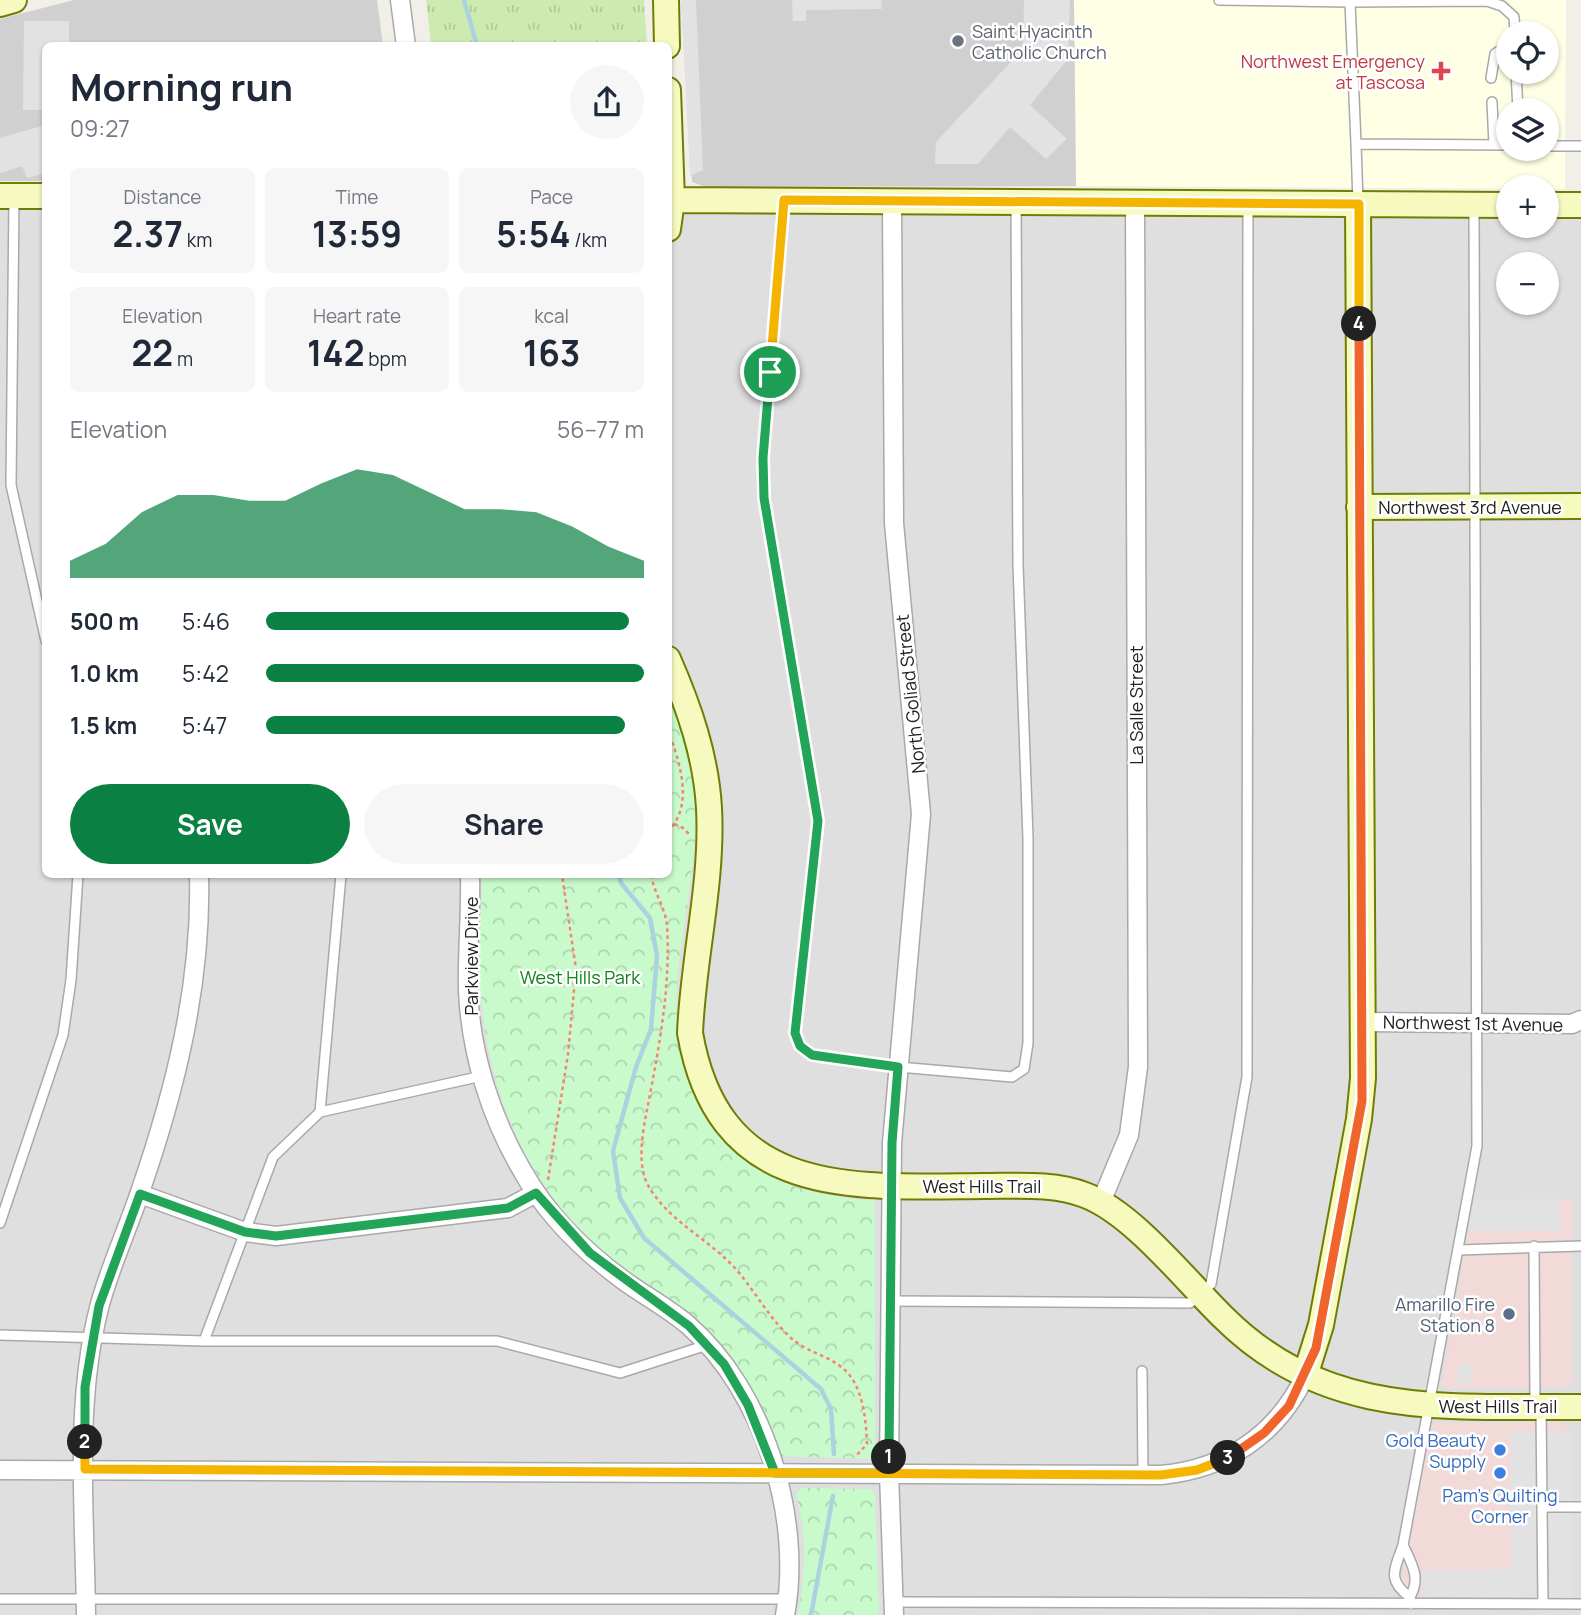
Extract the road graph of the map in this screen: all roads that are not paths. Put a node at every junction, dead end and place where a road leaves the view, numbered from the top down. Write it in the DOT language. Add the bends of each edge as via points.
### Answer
graph roads {
  1 [pos="14,0"];
  2 [pos="400,0"];
  3 [pos="666,0"];
  4 [pos="1219,0"];
  5 [pos="1350,2"];
  6 [pos="0,4"];
  7 [pos="1514,21"];
  8 [pos="405,42"];
  9 [pos="667,42"];
  10 [pos="1496,53"];
  11 [pos="1491,78"];
  12 [pos="1492,102"];
  13 [pos="1356,144"];
  14 [pos="1494,145"];
  15 [pos="1559,146"];
  16 [pos="1581,146"];
  17 [pos="7,196"];
  18 [pos="42,196"];
  19 [pos="672,200"];
  20 [pos="784,200"];
  21 [pos="892,201"];
  22 [pos="1016,201"];
  23 [pos="1135,201"];
  24 [pos="1248,202"];
  25 [pos="1359,204"];
  26 [pos="1474,204"];
  27 [pos="1496,205"];
  28 [pos="1559,205"];
  29 [pos="1581,205"];
  30 [pos="1581,506"];
  31 [pos="1359,507"];
  32 [pos="1475,508"];
  33 [pos="42,623"];
  34 [pos="672,670"];
  35 [pos="78,878"];
  36 [pos="199,878"];
  37 [pos="341,878"];
  38 [pos="470,878"];
  39 [pos="1581,1020"];
  40 [pos="1364,1021"];
  41 [pos="1478,1023"];
  42 [pos="898,1067"];
  43 [pos="482,1076"];
  44 [pos="320,1112"];
  45 [pos="891,1186"];
  46 [pos="542,1189"];
  47 [pos="140,1194"];
  48 [pos="1101,1202"];
  49 [pos="0,1223"];
  50 [pos="245,1232"];
  51 [pos="1534,1246"];
  52 [pos="1581,1246"];
  53 [pos="1459,1250"];
  54 [pos="1202,1295"];
  55 [pos="891,1301"];
  56 [pos="0,1335"];
  57 [pos="92,1339"];
  58 [pos="204,1341"];
  59 [pos="708,1345"];
  60 [pos="1143,1371"];
  61 [pos="1306,1376"];
  62 [pos="1428,1406"];
  63 [pos="1538,1407"];
  64 [pos="1581,1407"];
  65 [pos="85,1469"];
  66 [pos="0,1470"];
  67 [pos="775,1473"];
  68 [pos="889,1473"];
  69 [pos="1143,1475"];
  70 [pos="1542,1507"];
  71 [pos="1581,1507"];
  72 [pos="1403,1545"];
  73 [pos="0,1599"];
  74 [pos="1410,1601"];
  75 [pos="1544,1604"];
  76 [pos="1581,1604"];
  77 [pos="86,1607"];
  78 [pos="787,1607"];
  79 [pos="894,1609"];
  1 -- 6 [label="street"];
  2 -- 8 [label="street"];
  3 -- 9 [label="street"];
  4 -- 5 [label="lane"];
  5 -- 7 [label="lane" via="1487,1 1502,6"];
  5 -- 13 [label="lane"];
  10 -- 11 [label="lane"];
  12 -- 14 [label="lane"];
  13 -- 14 [label="lane"];
  13 -- 25 [label="lane"];
  15 -- 16 [label="lane"];
  17 -- 18 [label="street"];
  17 -- 33 [label="lane" via="11,485"];
  19 -- 20 [label="street"];
  20 -- 21 [label="street"];
  20 -- 42 [label="lane" via="763,458 764,498 818,821 795,1033 800,1046 812,1055"];
  21 -- 22 [label="street"];
  21 -- 42 [label="street, North Goliad Street" via="894,523 921,814"];
  22 -- 23 [label="street"];
  22 -- 42 [label="lane" via="1017,565 1028,838 1028,1043 1024,1069 1012,1077"];
  23 -- 24 [label="street"];
  23 -- 48 [label="street, La Salle Street" via="1138,1067 1129,1135"];
  24 -- 25 [label="street"];
  24 -- 54 [label="lane" via="1247,1077 1211,1284"];
  25 -- 26 [label="street"];
  25 -- 31 [label="street"];
  26 -- 27 [label="street"];
  26 -- 32 [label="lane"];
  28 -- 29 [label="street"];
  30 -- 32 [label="street, Northwest 3rd Avenue"];
  31 -- 32 [label="street, Northwest 3rd Avenue"];
  31 -- 40 [label="street"];
  32 -- 41 [label="lane"];
  34 -- 45 [label="street, West Hills Trail" via="698,739 709,806 690,1033 694,1059 709,1096 750,1148 781,1166 815,1179"];
  35 -- 49 [label="lane" via="63,1035"];
  36 -- 47 [label="street" via="186,1026 169,1105"];
  37 -- 44 [label="lane"];
  38 -- 43 [label="street, Parkview Drive" via="469,1005"];
  39 -- 41 [label="street, Northwest 1st Avenue" via="1572,1024"];
  40 -- 41 [label="street, Northwest 1st Avenue"];
  40 -- 61 [label="street" via="1359,1119 1321,1325"];
  41 -- 53 [label="lane" via="1478,1146"];
  42 -- 45 [label="street, North Goliad Street"];
  43 -- 44 [label="lane"];
  43 -- 46 [label="street, Parkview Drive" via="508,1146"];
  44 -- 50 [label="lane" via="273,1157"];
  45 -- 48 [label="street, West Hills Trail" via="1052,1187"];
  45 -- 55 [label="street, North Goliad Street"];
  46 -- 50 [label="street" via="522,1203 495,1210 276,1236"];
  46 -- 59 [label="street, Parkview Drive" via="590,1253"];
  47 -- 50 [label="street"];
  47 -- 57 [label="street" via="99,1306"];
  48 -- 54 [label="street, West Hills Trail" via="1129,1223"];
  50 -- 58 [label="lane"];
  51 -- 52 [label="lane"];
  51 -- 53 [label="lane"];
  51 -- 63 [label="lane"];
  53 -- 62 [label="lane"];
  54 -- 55 [label="lane" via="1190,1303"];
  54 -- 61 [label="street, West Hills Trail" via="1262,1350"];
  55 -- 68 [label="street, North Goliad Street"];
  56 -- 57 [label="lane"];
  57 -- 58 [label="lane"];
  57 -- 65 [label="street" via="85,1387"];
  58 -- 59 [label="lane" via="497,1341 620,1373"];
  59 -- 67 [label="street, Parkview Drive" via="738,1384"];
  60 -- 69 [label="lane"];
  61 -- 62 [label="street, West Hills Trail" via="1379,1400"];
  61 -- 69 [label="street" via="1289,1406 1249,1445 1197,1470"];
  62 -- 63 [label="street, West Hills Trail"];
  62 -- 72 [label="lane"];
  63 -- 64 [label="street, West Hills Trail"];
  63 -- 70 [label="lane"];
  65 -- 66 [label="street"];
  65 -- 67 [label="street"];
  65 -- 77 [label="street"];
  67 -- 68 [label="street"];
  67 -- 78 [label="street, Parkview Drive" via="790,1540"];
  68 -- 69 [label="street"];
  68 -- 79 [label="street, North Goliad Street"];
  70 -- 71 [label="lane"];
  70 -- 75 [label="lane"];
  72 -- 74 [label="lane" via="1415,1569 1416,1586"];
  72 -- 74 [label="lane" via="1393,1577"];
  73 -- 77 [label="lane"];
  74 -- 75 [label="lane"];
  74 -- 79 [label="lane"];
  75 -- 76 [label="lane"];
  77 -- 78 [label="lane"];
}
